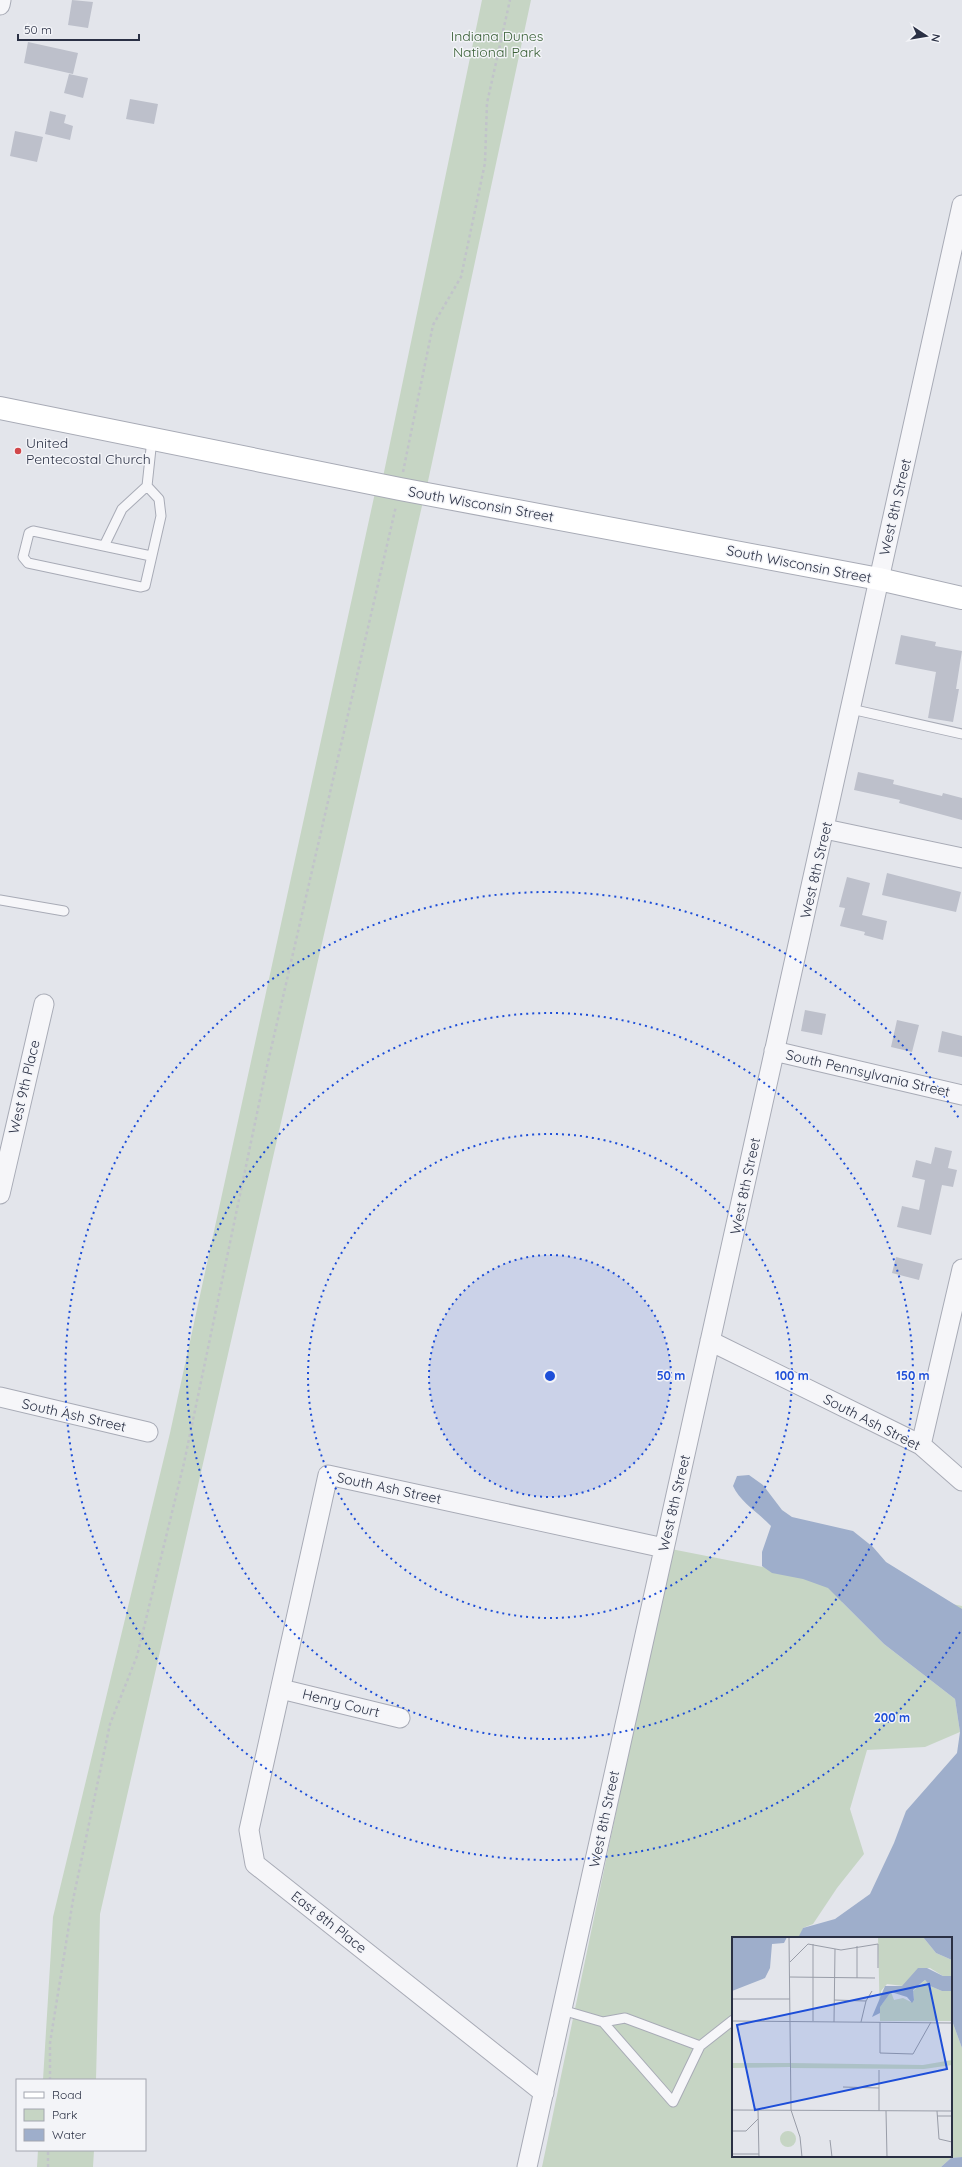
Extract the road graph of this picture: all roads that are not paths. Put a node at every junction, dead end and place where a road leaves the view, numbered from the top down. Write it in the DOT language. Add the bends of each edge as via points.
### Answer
graph roads {
  1 [pos="1,0"];
  2 [pos="0,6"];
  3 [pos="962,205"];
  4 [pos="0,408"];
  5 [pos="152,439"];
  6 [pos="147,486"];
  7 [pos="104,546"];
  8 [pos="151,556"];
  9 [pos="879,579"];
  10 [pos="962,598"];
  11 [pos="851,710"];
  12 [pos="962,734"];
  13 [pos="825,829"];
  14 [pos="962,858"];
  15 [pos="0,900"];
  16 [pos="64,911"];
  17 [pos="44,1004"];
  18 [pos="774,1051"];
  19 [pos="962,1095"];
  20 [pos="0,1194"];
  21 [pos="962,1269"];
  22 [pos="710,1341"];
  23 [pos="0,1398"];
  24 [pos="148,1432"];
  25 [pos="921,1445"];
  26 [pos="962,1482"];
  27 [pos="664,1548"];
  28 [pos="281,1689"];
  29 [pos="400,1718"];
  30 [pos="562,2010"];
  31 [pos="732,2021"];
  32 [pos="603,2022"];
  33 [pos="700,2046"];
  34 [pos="544,2093"];
  35 [pos="527,2167"];
  1 -- 2 [label="street"];
  3 -- 9 [label="street, West 8th Street"];
  4 -- 5 [label="street, South Wisconsin Street"];
  5 -- 6 [label="lane"];
  5 -- 9 [label="street, South Wisconsin Street" via="400,489"];
  6 -- 7 [label="lane" via="122,509"];
  6 -- 8 [label="lane" via="159,499 161,516"];
  7 -- 8 [label="lane"];
  7 -- 8 [label="lane" via="33,531 29,533 24,557 28,563 141,588 145,586"];
  9 -- 10 [label="street, South Wisconsin Street"];
  9 -- 11 [label="street, West 8th Street"];
  11 -- 12 [label="lane"];
  11 -- 13 [label="street, West 8th Street"];
  13 -- 14 [label="street"];
  13 -- 18 [label="street, West 8th Street"];
  15 -- 16 [label="lane"];
  17 -- 20 [label="street, West 9th Place"];
  18 -- 19 [label="street, South Pennsylvania Street"];
  18 -- 22 [label="street, West 8th Street"];
  21 -- 25 [label="street"];
  22 -- 25 [label="street, South Ash Street"];
  22 -- 27 [label="street, West 8th Street"];
  23 -- 24 [label="street, South Ash Street"];
  25 -- 26 [label="street, South Ash Street"];
  27 -- 28 [label="street, South Ash Street" via="328,1475"];
  27 -- 30 [label="street, West 8th Street"];
  28 -- 29 [label="street, Henry Court"];
  28 -- 34 [label="street, East 8th Place" via="249,1830 255,1864"];
  30 -- 32 [label="lane"];
  30 -- 34 [label="street, West 8th Street"];
  31 -- 33 [label="lane"];
  32 -- 33 [label="lane" via="625,2018"];
  32 -- 33 [label="lane" via="673,2102"];
  34 -- 35 [label="street, West 8th Street"];
}
